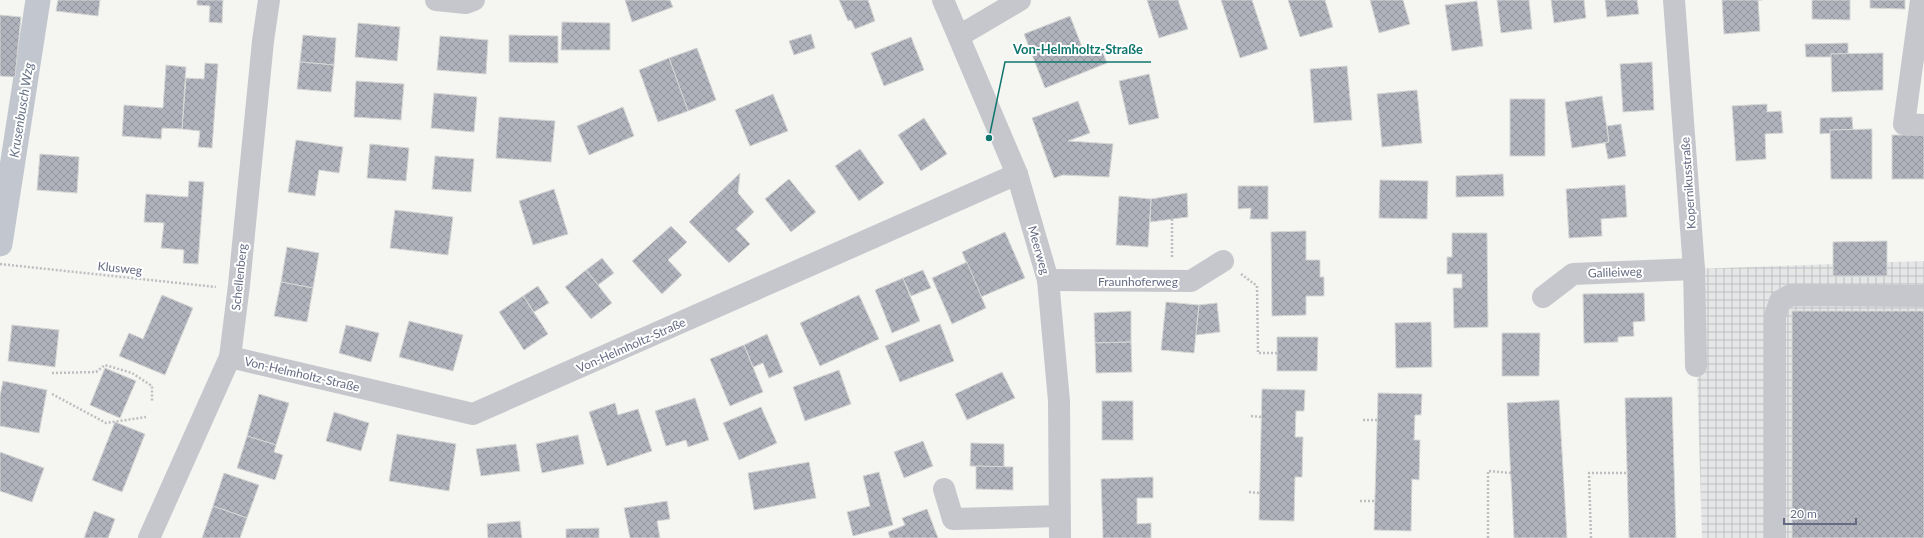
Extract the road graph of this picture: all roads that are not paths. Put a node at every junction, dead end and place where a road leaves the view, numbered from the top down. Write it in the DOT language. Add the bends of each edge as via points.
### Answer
graph roads {
  1 [pos="270,0"];
  2 [pos="436,0"];
  3 [pos="474,0"];
  4 [pos="943,0"];
  5 [pos="1020,0"];
  6 [pos="1674,0"];
  7 [pos="1921,0"];
  8 [pos="959,36"];
  9 [pos="1924,125"];
  10 [pos="1017,174"];
  11 [pos="1223,261"];
  12 [pos="1694,269"];
  13 [pos="1048,280"];
  14 [pos="1924,296"];
  15 [pos="1543,297"];
  16 [pos="230,357"];
  17 [pos="1696,366"];
  18 [pos="944,488"];
  19 [pos="1059,516"];
  20 [pos="149,538"];
  21 [pos="1060,538"];
  22 [pos="1775,538"];
  1 -- 16 [label="street, Schellenberg" via="263,41"];
  2 -- 3 [label="street" via="466,3"];
  4 -- 8 [label="street, Meerweg"];
  5 -- 8 [label="street"];
  6 -- 12 [label="street, Kopernikusstraße"];
  7 -- 9 [label="street" via="1904,124"];
  8 -- 10 [label="street, Meerweg"];
  10 -- 13 [label="street, Meerweg"];
  10 -- 16 [label="street, Von-Helmholtz-Straße" via="473,414"];
  11 -- 13 [label="street, Fraunhoferweg" via="1191,281"];
  12 -- 15 [label="street, Galileiweg" via="1573,274"];
  12 -- 17 [label="street, Kopernikusstraße"];
  13 -- 19 [label="street, Meerweg" via="1059,401"];
  14 -- 22 [label="street" via="1791,295 1780,300 1775,316"];
  16 -- 20 [label="street, Schellenberg"];
  18 -- 19 [label="street" via="953,519"];
  19 -- 21 [label="street, Meerweg"];
}
